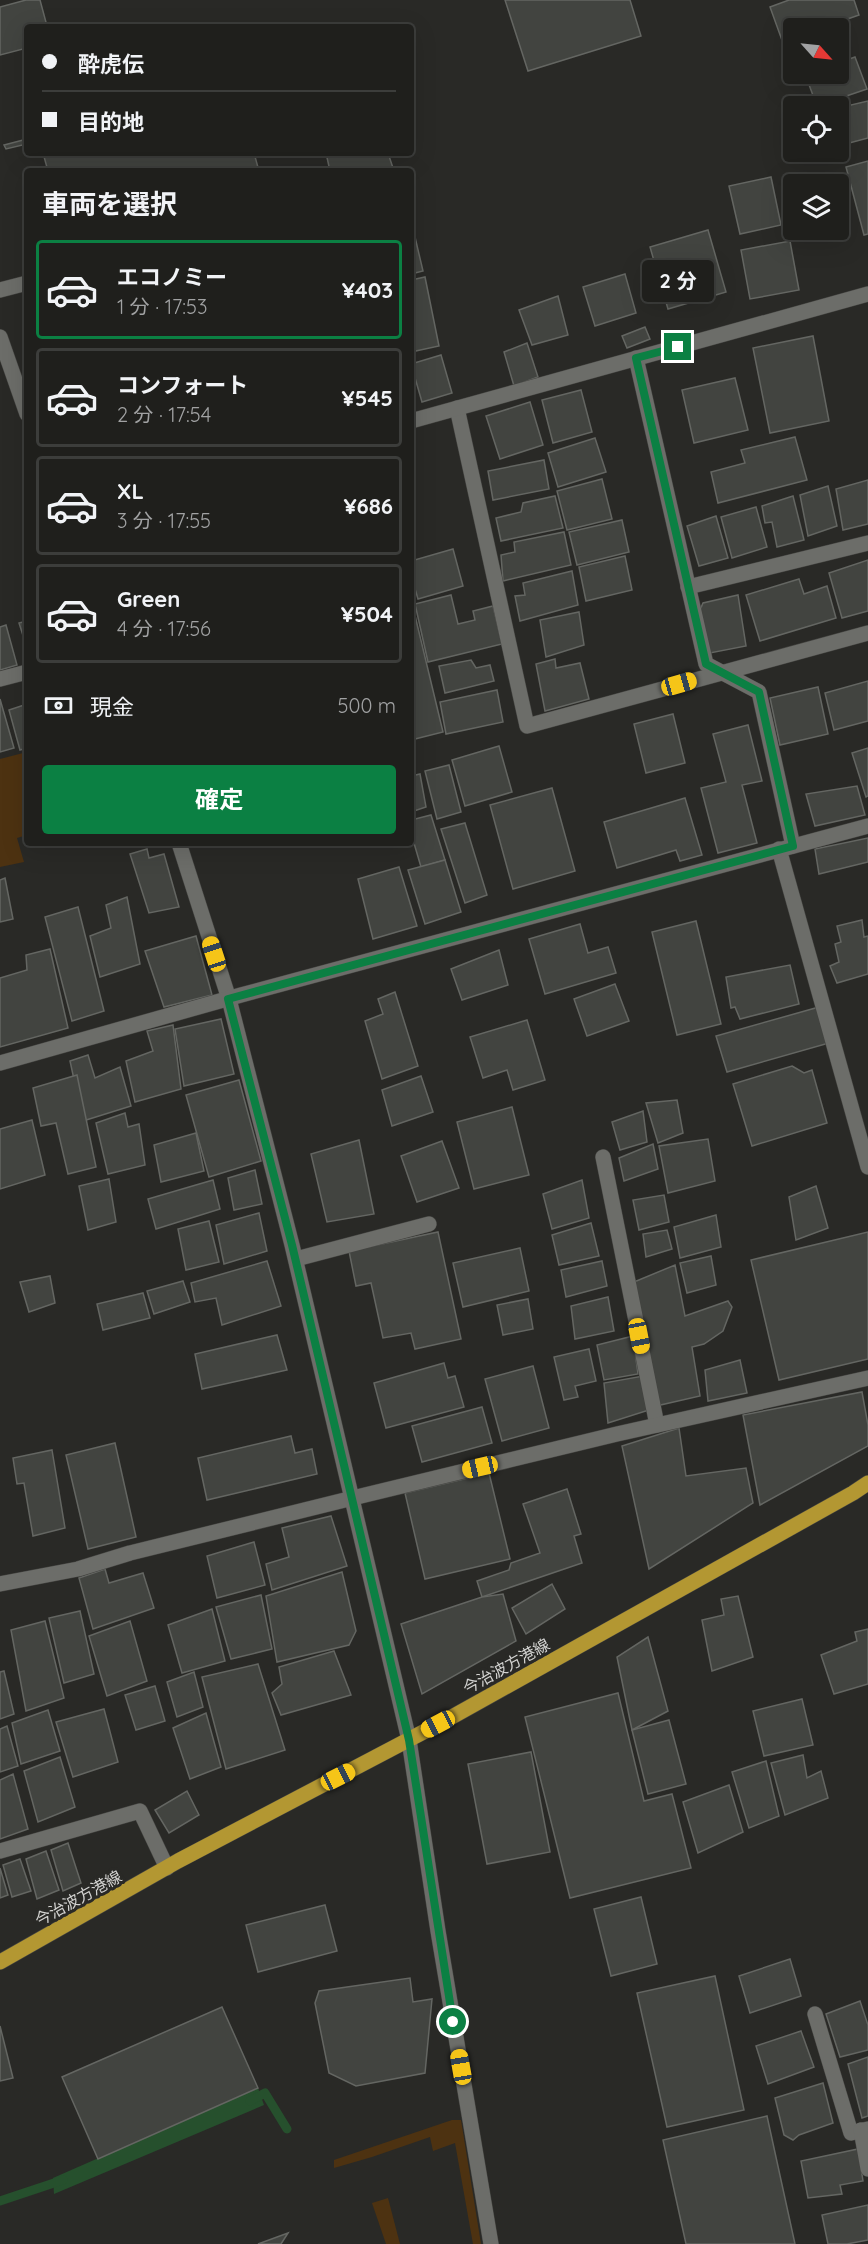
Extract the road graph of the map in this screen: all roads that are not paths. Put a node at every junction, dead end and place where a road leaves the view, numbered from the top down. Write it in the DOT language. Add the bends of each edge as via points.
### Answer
graph roads {
  1 [pos="24,284"];
  2 [pos="0,290"];
  3 [pos="868,294"];
  4 [pos="0,336"];
  5 [pos="636,358"];
  6 [pos="24,405"];
  7 [pos="457,408"];
  8 [pos="414,420"];
  9 [pos="868,543"];
  10 [pos="688,587"];
  11 [pos="868,633"];
  12 [pos="24,673"];
  13 [pos="722,673"];
  14 [pos="0,679"];
  15 [pos="868,826"];
  16 [pos="180,846"];
  17 [pos="786,847"];
  18 [pos="228,999"];
  19 [pos="0,1063"];
  20 [pos="603,1157"];
  21 [pos="868,1167"];
  22 [pos="429,1224"];
  23 [pos="296,1259"];
  24 [pos="868,1378"];
  25 [pos="657,1425"];
  26 [pos="868,1483"];
  27 [pos="860,1493"];
  28 [pos="351,1498"];
  29 [pos="0,1584"];
  30 [pos="409,1740"];
  31 [pos="0,1851"];
  32 [pos="167,1868"];
  33 [pos="0,1962"];
  34 [pos="815,2014"];
  35 [pos="864,2130"];
  36 [pos="868,2169"];
  37 [pos="491,2244"];
  1 -- 2 [label="street"];
  3 -- 5 [label="street"];
  4 -- 6 [label="street"];
  5 -- 7 [label="street"];
  5 -- 10 [label="street"];
  7 -- 8 [label="street"];
  7 -- 13 [label="street" via="527,726"];
  9 -- 10 [label="street"];
  10 -- 13 [label="street" via="706,664"];
  11 -- 13 [label="street"];
  12 -- 14 [label="street"];
  13 -- 17 [label="street" via="759,692"];
  15 -- 17 [label="street"];
  16 -- 18 [label="street"];
  17 -- 18 [label="street"];
  17 -- 21 [label="street"];
  18 -- 19 [label="street"];
  18 -- 23 [label="street"];
  20 -- 25 [label="street"];
  22 -- 23 [label="street"];
  23 -- 28 [label="street"];
  24 -- 25 [label="street"];
  25 -- 28 [label="street"];
  26 -- 27 [label="main road, 今治波方港線"];
  27 -- 30 [label="main road, 今治波方港線"];
  28 -- 29 [label="street" via="78,1569"];
  28 -- 30 [label="street"];
  30 -- 32 [label="main road, 今治波方港線"];
  30 -- 37 [label="street"];
  31 -- 32 [label="street" via="140,1811"];
  32 -- 33 [label="main road, 今治波方港線"];
  34 -- 35 [label="street" via="851,2133"];
  35 -- 36 [label="street"];
}
